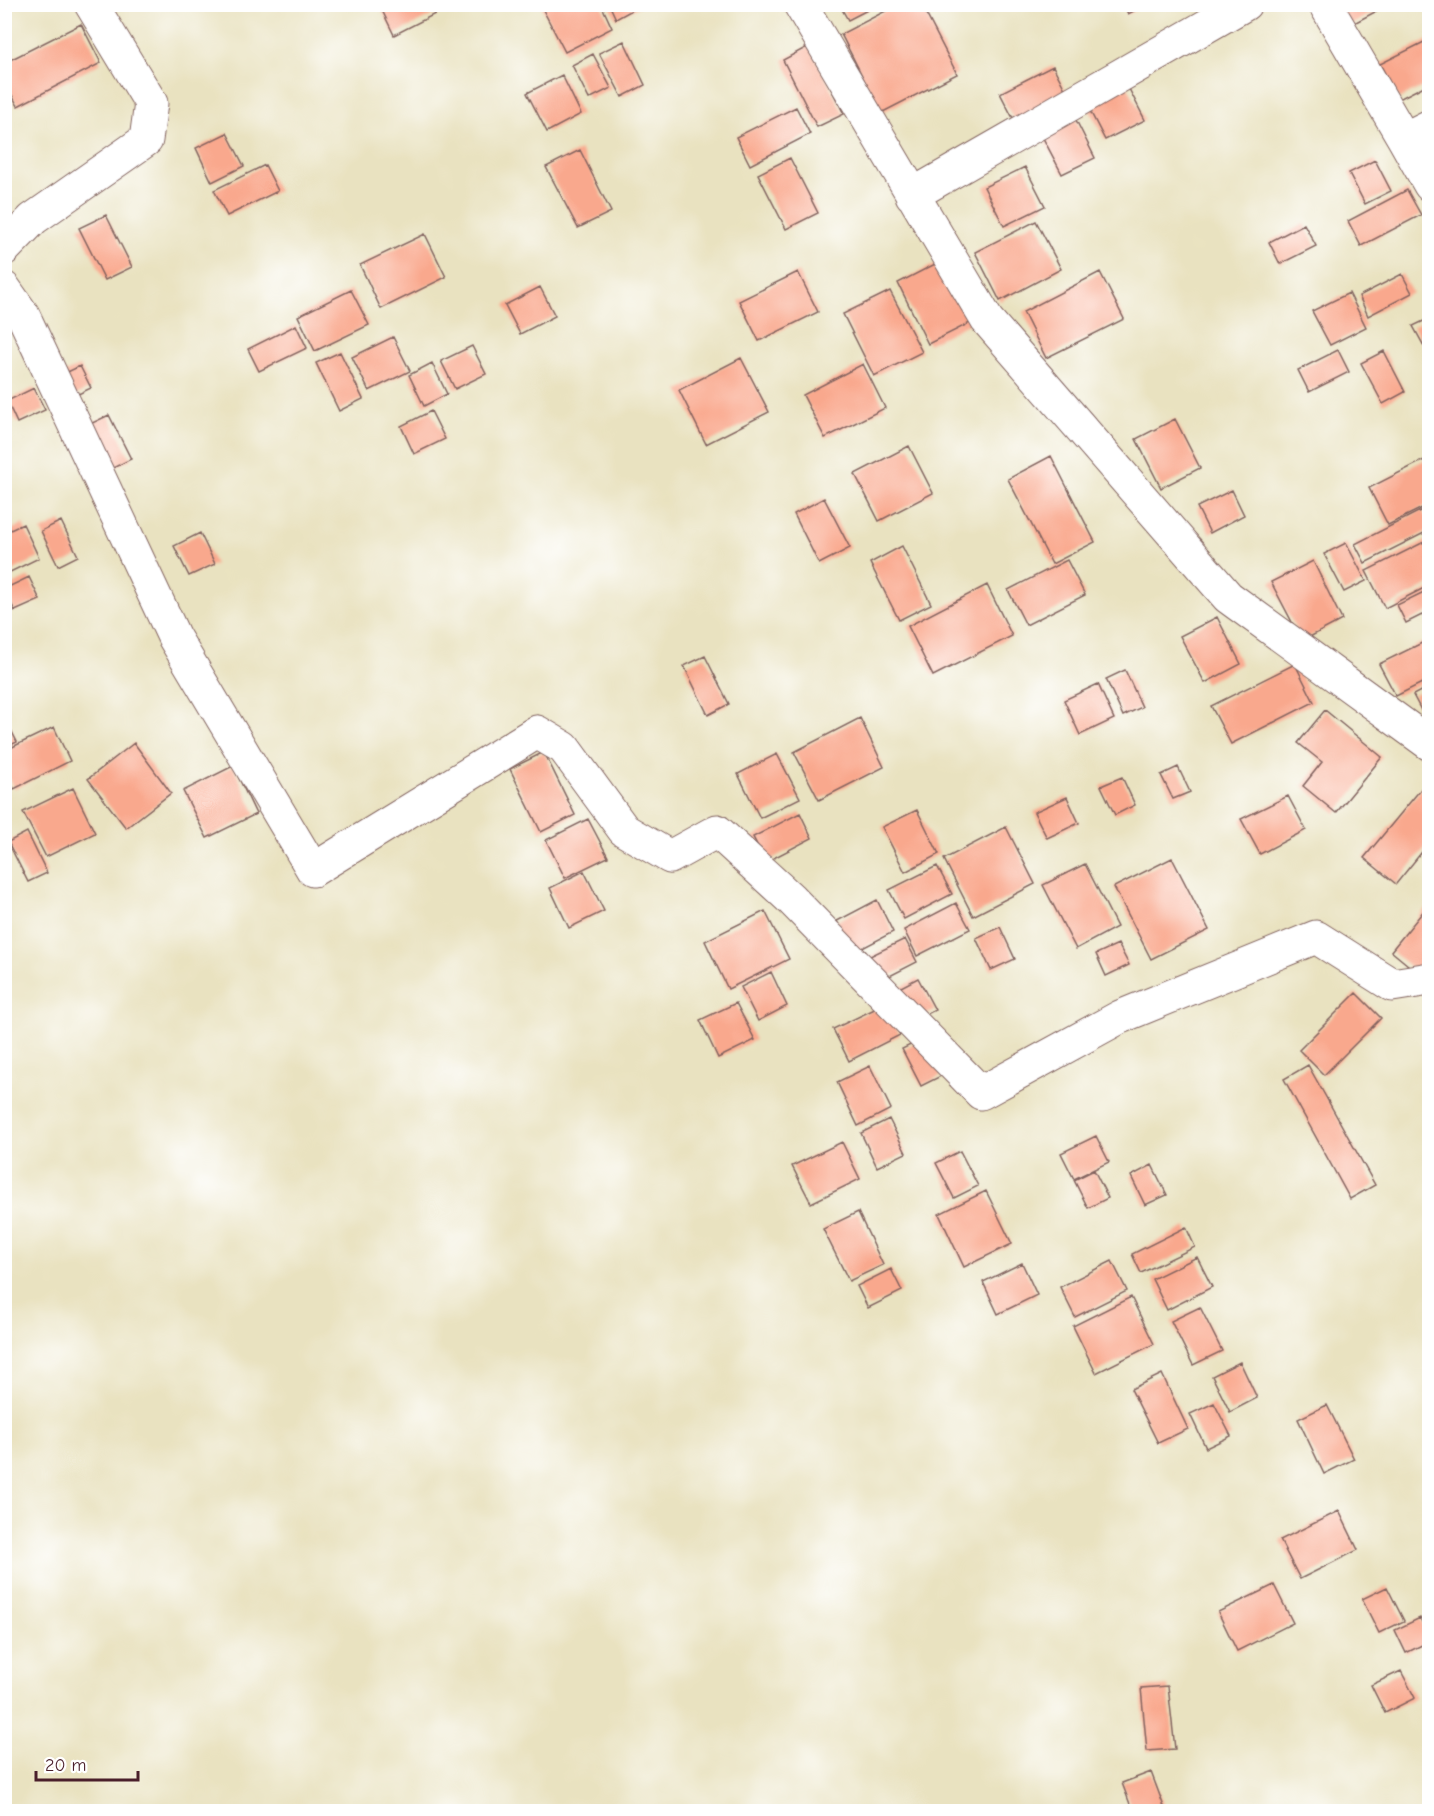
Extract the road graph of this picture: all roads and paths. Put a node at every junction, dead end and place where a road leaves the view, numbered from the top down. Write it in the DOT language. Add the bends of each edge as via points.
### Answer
graph roads {
  1 [pos="91,4"];
  2 [pos="800,4"];
  3 [pos="1245,4"];
  4 [pos="1324,4"];
  5 [pos="1417,133"];
  6 [pos="1430,185"];
  7 [pos="912,195"];
  8 [pos="4,249"];
  9 [pos="4,288"];
  10 [pos="1430,744"];
  11 [pos="1430,979"];
  1 -- 8 [label="street" via="151,103 146,140 33,219"];
  2 -- 7 [label="street"];
  3 -- 7 [label="street"];
  4 -- 5 [label="street"];
  5 -- 6 [label="street"];
  7 -- 10 [label="street" via="987,320 1228,597"];
  9 -- 11 [label="street" via="23,315 174,637 313,870 537,732 564,748 624,831 670,857 717,831 791,899 981,1093 1120,1017 1316,937 1392,985"];
}
